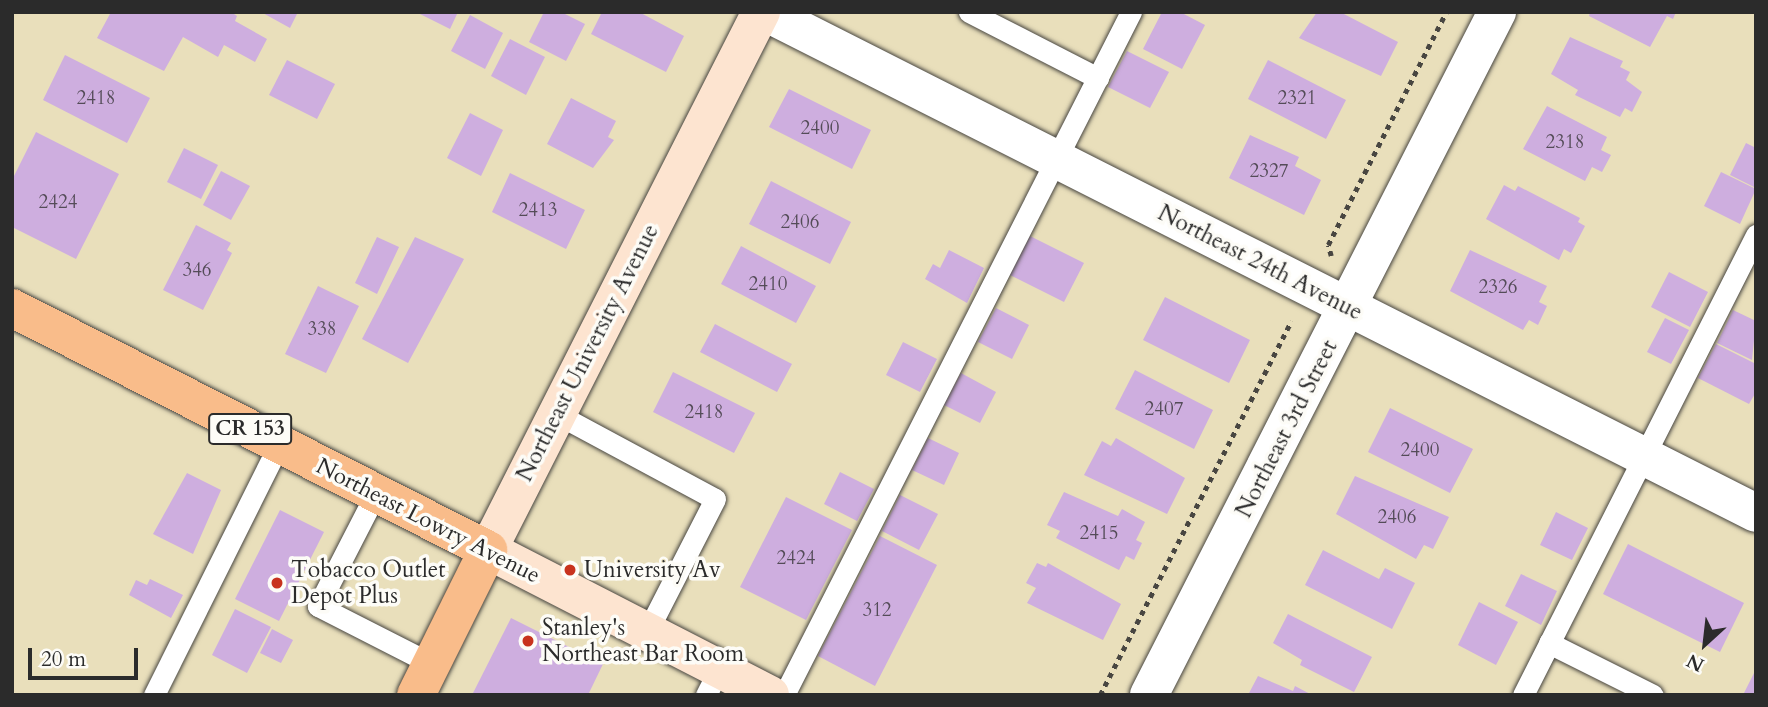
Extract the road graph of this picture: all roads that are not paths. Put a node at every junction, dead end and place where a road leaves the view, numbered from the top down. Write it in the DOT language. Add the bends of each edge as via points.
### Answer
graph roads {
  1 [pos="763,12"];
  2 [pos="969,12"];
  3 [pos="1131,12"];
  4 [pos="1497,12"];
  5 [pos="1098,78"];
  6 [pos="1058,160"];
  7 [pos="1756,235"];
  8 [pos="12,308"];
  9 [pos="1349,308"];
  10 [pos="557,414"];
  11 [pos="279,444"];
  12 [pos="1643,456"];
  13 [pos="376,493"];
  14 [pos="1756,513"];
  15 [pos="488,550"];
  16 [pos="647,632"];
  17 [pos="1549,643"];
  18 [pos="424,679"];
  19 [pos="712,682"];
  20 [pos="154,695"];
  21 [pos="770,695"];
  22 [pos="784,695"];
  23 [pos="1149,695"];
  24 [pos="1523,695"];
  25 [pos="1653,695"];
  1 -- 6 [label="street, Northeast 24th Avenue"];
  1 -- 10 [label="main road, Northeast University Avenue"];
  2 -- 5 [label="lane"];
  3 -- 5 [label="lane"];
  4 -- 9 [label="street, Northeast 3rd Street"];
  5 -- 6 [label="lane"];
  6 -- 9 [label="street, Northeast 24th Avenue"];
  6 -- 22 [label="lane"];
  7 -- 12 [label="lane"];
  8 -- 11 [label="main road, Northeast Lowry Avenue / CR 153"];
  9 -- 12 [label="street, Northeast 24th Avenue"];
  9 -- 23 [label="street, Northeast 3rd Street"];
  10 -- 15 [label="main road, Northeast University Avenue"];
  10 -- 16 [label="lane" via="715,499"];
  11 -- 13 [label="main road, Northeast Lowry Avenue / CR 153"];
  11 -- 20 [label="lane"];
  12 -- 14 [label="street, Northeast 24th Avenue"];
  12 -- 17 [label="lane"];
  13 -- 15 [label="main road, Northeast Lowry Avenue / CR 153"];
  13 -- 18 [label="lane" via="318,606"];
  15 -- 16 [label="main road, Northeast Lowry Avenue / CR 153"];
  15 -- 18 [label="main road, Northeast University Avenue"];
  16 -- 19 [label="main road, Northeast Lowry Avenue / CR 153"];
  17 -- 24 [label="lane"];
  17 -- 25 [label="lane"];
  19 -- 21 [label="main road, Northeast Lowry Avenue / CR 153"];
}
